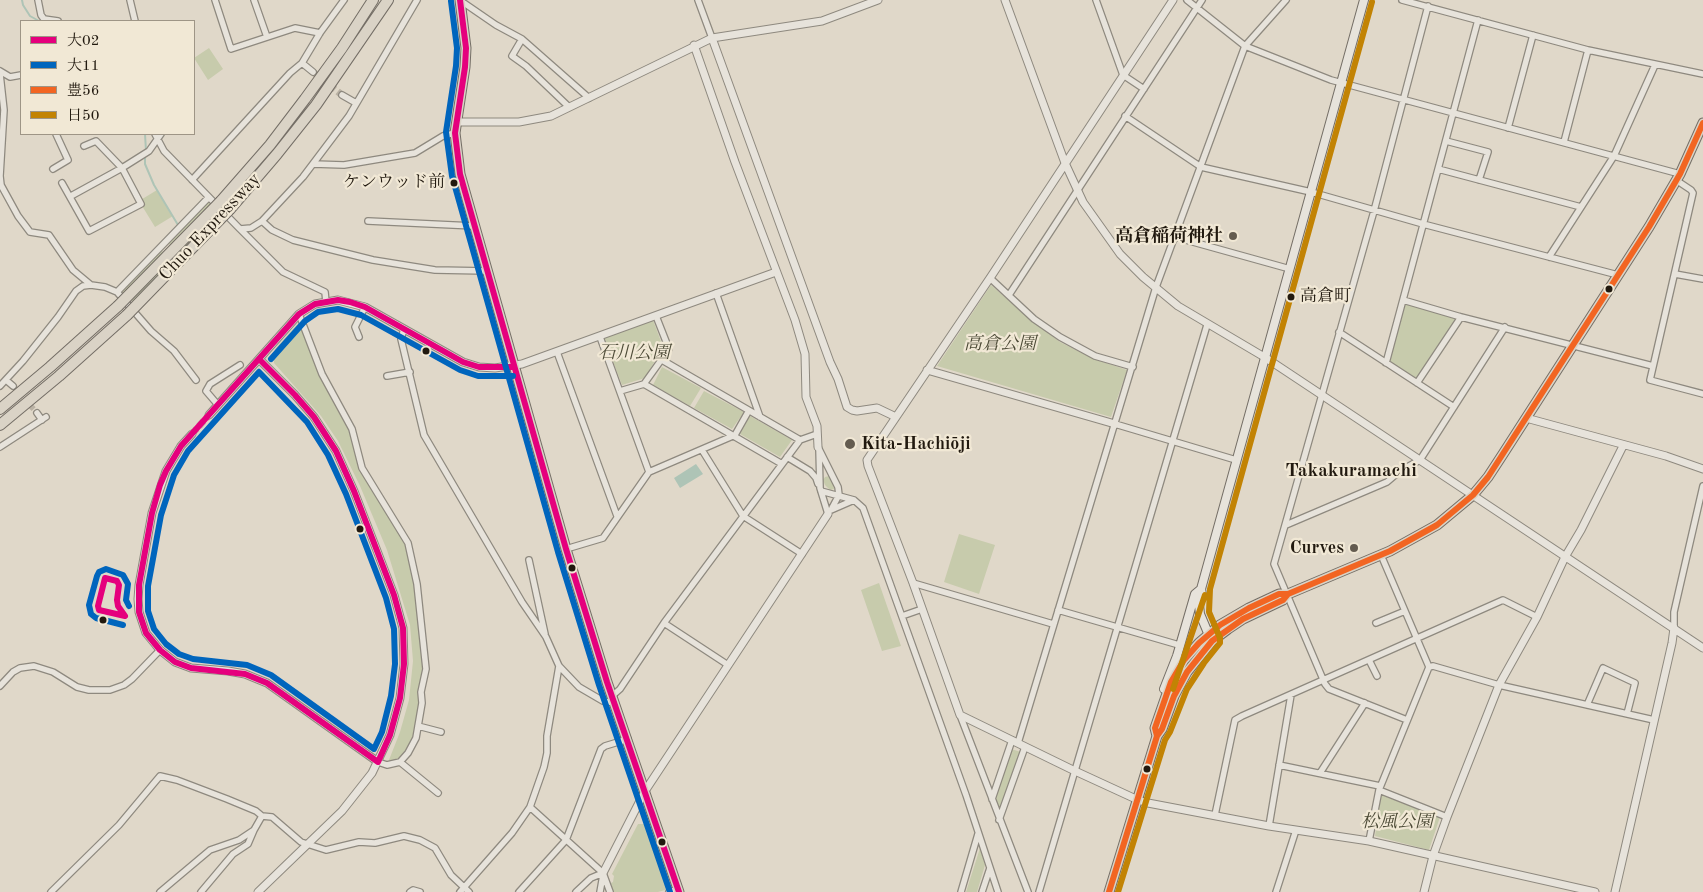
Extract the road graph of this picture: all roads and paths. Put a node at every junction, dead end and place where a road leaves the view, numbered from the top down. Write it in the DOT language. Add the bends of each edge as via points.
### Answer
graph roads {
  1 [pos="38,0"];
  2 [pos="130,0"];
  3 [pos="215,0"];
  4 [pos="254,0"];
  5 [pos="344,0"];
  6 [pos="373,0"];
  7 [pos="388,0"];
  8 [pos="417,0"];
  9 [pos="461,0"];
  10 [pos="698,0"];
  11 [pos="878,0"];
  12 [pos="1005,0"];
  13 [pos="1096,0"];
  14 [pos="1173,0"];
  15 [pos="1187,0"];
  16 [pos="1202,0"];
  17 [pos="1286,0"];
  18 [pos="1364,0"];
  19 [pos="1402,0"];
  20 [pos="1428,6"];
  21 [pos="1197,8"];
  22 [pos="51,20"];
  23 [pos="135,20"];
  24 [pos="1478,20"];
  25 [pos="320,33"];
  26 [pos="1533,35"];
  27 [pos="267,37"];
  28 [pos="712,38"];
  29 [pos="522,39"];
  30 [pos="694,45"];
  31 [pos="1245,46"];
  32 [pos="1588,50"];
  33 [pos="302,64"];
  34 [pos="1655,65"];
  35 [pos="0,72"];
  36 [pos="313,72"];
  37 [pos="1703,74"];
  38 [pos="20,75"];
  39 [pos="1123,75"];
  40 [pos="1341,83"];
  41 [pos="1144,89"];
  42 [pos="342,95"];
  43 [pos="589,98"];
  44 [pos="1403,100"];
  45 [pos="356,103"];
  46 [pos="569,107"];
  47 [pos="1453,113"];
  48 [pos="1125,116"];
  49 [pos="457,122"];
  50 [pos="1703,124"];
  51 [pos="1508,128"];
  52 [pos="456,133"];
  53 [pos="56,135"];
  54 [pos="158,136"];
  55 [pos="1446,140"];
  56 [pos="1564,142"];
  57 [pos="84,146"];
  58 [pos="1614,156"];
  59 [pos="1065,163"];
  60 [pos="313,164"];
  61 [pos="1201,167"];
  62 [pos="122,168"];
  63 [pos="53,169"];
  64 [pos="1438,169"];
  65 [pos="1678,177"];
  66 [pos="192,180"];
  67 [pos="1479,180"];
  68 [pos="62,183"];
  69 [pos="1078,190"];
  70 [pos="1311,192"];
  71 [pos="71,196"];
  72 [pos="209,197"];
  73 [pos="1581,207"];
  74 [pos="1374,211"];
  75 [pos="262,221"];
  76 [pos="368,221"];
  77 [pos="1424,224"];
  78 [pos="474,226"];
  79 [pos="240,229"];
  80 [pos="1175,237"];
  81 [pos="1549,258"];
  82 [pos="1290,269"];
  83 [pos="487,271"];
  84 [pos="776,272"];
  85 [pos="1618,274"];
  86 [pos="1675,274"];
  87 [pos="990,278"];
  88 [pos="1703,280"];
  89 [pos="91,285"];
  90 [pos="1156,287"];
  91 [pos="116,292"];
  92 [pos="716,294"];
  93 [pos="1009,295"];
  94 [pos="1403,300"];
  95 [pos="326,302"];
  96 [pos="365,307"];
  97 [pos="299,314"];
  98 [pos="656,316"];
  99 [pos="1461,316"];
  100 [pos="1208,325"];
  101 [pos="1506,327"];
  102 [pos="404,329"];
  103 [pos="1339,332"];
  104 [pos="103,337"];
  105 [pos="358,337"];
  106 [pos="600,337"];
  107 [pos="1574,346"];
  108 [pos="557,352"];
  109 [pos="1266,358"];
  110 [pos="259,360"];
  111 [pos="662,360"];
  112 [pos="1386,363"];
  113 [pos="240,365"];
  114 [pos="1653,366"];
  115 [pos="513,367"];
  116 [pos="1132,367"];
  117 [pos="928,370"];
  118 [pos="410,372"];
  119 [pos="387,376"];
  120 [pos="6,380"];
  121 [pos="196,380"];
  122 [pos="1417,383"];
  123 [pos="644,384"];
  124 [pos="0,386"];
  125 [pos="13,386"];
  126 [pos="620,391"];
  127 [pos="1703,394"];
  128 [pos="1321,396"];
  129 [pos="218,405"];
  130 [pos="1454,407"];
  131 [pos="0,409"];
  132 [pos="748,412"];
  133 [pos="37,413"];
  134 [pos="209,415"];
  135 [pos="760,417"];
  136 [pos="896,418"];
  137 [pos="1526,418"];
  138 [pos="1115,424"];
  139 [pos="0,425"];
  140 [pos="0,434"];
  141 [pos="192,434"];
  142 [pos="817,434"];
  143 [pos="735,436"];
  144 [pos="800,440"];
  145 [pos="1174,441"];
  146 [pos="1623,446"];
  147 [pos="0,447"];
  148 [pos="818,447"];
  149 [pos="702,450"];
  150 [pos="787,457"];
  151 [pos="1236,460"];
  152 [pos="1420,460"];
  153 [pos="782,464"];
  154 [pos="801,465"];
  155 [pos="1703,469"];
  156 [pos="820,470"];
  157 [pos="831,471"];
  158 [pos="649,472"];
  159 [pos="1703,486"];
  160 [pos="820,489"];
  161 [pos="839,495"];
  162 [pos="1473,495"];
  163 [pos="854,500"];
  164 [pos="829,512"];
  165 [pos="617,516"];
  166 [pos="743,516"];
  167 [pos="1286,525"];
  168 [pos="566,549"];
  169 [pos="802,554"];
  170 [pos="1381,555"];
  171 [pos="1565,557"];
  172 [pos="529,560"];
  173 [pos="913,583"];
  174 [pos="1201,589"];
  175 [pos="1288,594"];
  176 [pos="922,609"];
  177 [pos="1058,610"];
  178 [pos="1405,611"];
  179 [pos="902,616"];
  180 [pos="1537,616"];
  181 [pos="664,623"];
  182 [pos="1054,624"];
  183 [pos="1376,624"];
  184 [pos="1119,628"];
  185 [pos="1674,628"];
  186 [pos="546,637"];
  187 [pos="1210,638"];
  188 [pos="1417,638"];
  189 [pos="1180,645"];
  190 [pos="1703,648"];
  191 [pos="160,650"];
  192 [pos="1369,660"];
  193 [pos="559,666"];
  194 [pos="728,666"];
  195 [pos="1429,667"];
  196 [pos="1377,676"];
  197 [pos="1323,680"];
  198 [pos="1499,685"];
  199 [pos="0,686"];
  200 [pos="1291,695"];
  201 [pos="613,699"];
  202 [pos="1364,702"];
  203 [pos="1587,705"];
  204 [pos="1627,714"];
  205 [pos="960,715"];
  206 [pos="1158,719"];
  207 [pos="1407,720"];
  208 [pos="1654,720"];
  209 [pos="418,726"];
  210 [pos="441,732"];
  211 [pos="1157,736"];
  212 [pos="628,739"];
  213 [pos="1015,742"];
  214 [pos="1025,747"];
  215 [pos="378,762"];
  216 [pos="400,762"];
  217 [pos="1279,765"];
  218 [pos="1076,771"];
  219 [pos="1320,773"];
  220 [pos="1379,788"];
  221 [pos="645,791"];
  222 [pos="438,793"];
  223 [pos="992,799"];
  224 [pos="1138,800"];
  225 [pos="530,807"];
  226 [pos="1215,815"];
  227 [pos="262,816"];
  228 [pos="1447,817"];
  229 [pos="999,820"];
  230 [pos="1269,826"];
  231 [pos="254,830"];
  232 [pos="1296,830"];
  233 [pos="978,834"];
  234 [pos="566,840"];
  235 [pos="1369,841"];
  236 [pos="308,844"];
  237 [pos="1433,856"];
  238 [pos="990,867"];
  239 [pos="603,873"];
  240 [pos="462,890"];
  241 [pos="675,891"];
  242 [pos="51,892"];
  243 [pos="160,892"];
  244 [pos="201,892"];
  245 [pos="258,892"];
  246 [pos="410,892"];
  247 [pos="420,892"];
  248 [pos="469,892"];
  249 [pos="519,892"];
  250 [pos="576,892"];
  251 [pos="600,892"];
  252 [pos="610,892"];
  253 [pos="961,892"];
  254 [pos="982,892"];
  255 [pos="998,892"];
  256 [pos="1028,892"];
  257 [pos="1039,892"];
  258 [pos="1109,892"];
  259 [pos="1276,892"];
  260 [pos="1424,892"];
  261 [pos="1595,892"];
  262 [pos="1615,892"];
  1 -- 22 [label="street" via="41,15"];
  2 -- 23 [label="street"];
  3 -- 27 [label="street" via="231,49"];
  4 -- 27 [label="street"];
  5 -- 25 [label="street"];
  6 -- 131 [label="highway, Chuo Expressway, bridge" via="305,99 221,201 118,306"];
  7 -- 104 [label="highway, Chuo Expressway, bridge" via="316,105 277,154 230,209"];
  8 -- 45 [label="street"];
  9 -- 29 [label="street"];
  9 -- 49 [label="main road" via="465,67"];
  10 -- 28 [label="street"];
  11 -- 28 [label="street" via="822,20"];
  12 -- 59 [label="street"];
  13 -- 39 [label="street"];
  14 -- 39 [label="street"];
  15 -- 21 [label="street"];
  16 -- 21 [label="street"];
  17 -- 31 [label="street"];
  18 -- 40 [label="main road"];
  19 -- 20 [label="street"];
  20 -- 24 [label="street"];
  20 -- 44 [label="street"];
  21 -- 31 [label="street"];
  21 -- 41 [label="street"];
  24 -- 26 [label="street"];
  24 -- 47 [label="street"];
  25 -- 27 [label="street" via="295,28"];
  25 -- 33 [label="street"];
  26 -- 32 [label="street"];
  26 -- 51 [label="street"];
  28 -- 30 [label="street"];
  28 -- 136 [label="street" via="847,407 857,411 878,408"];
  29 -- 43 [label="street"];
  29 -- 46 [label="street" via="512,56"];
  30 -- 43 [label="street"];
  30 -- 84 [label="street"];
  31 -- 40 [label="street"];
  31 -- 61 [label="street"];
  32 -- 34 [label="street"];
  32 -- 56 [label="street"];
  33 -- 36 [label="street"];
  33 -- 66 [label="street" via="290,73"];
  34 -- 37 [label="street"];
  34 -- 58 [label="street"];
  35 -- 38 [label="street" via="10,77"];
  35 -- 89 [label="street" via="4,110 1,185 30,232 49,235 73,270"];
  39 -- 41 [label="street"];
  39 -- 59 [label="street"];
  40 -- 44 [label="street"];
  40 -- 70 [label="main road"];
  41 -- 48 [label="street"];
  42 -- 45 [label="street"];
  43 -- 46 [label="street"];
  44 -- 47 [label="street"];
  44 -- 74 [label="street"];
  45 -- 60 [label="street"];
  46 -- 49 [label="street" via="551,116 518,122"];
  47 -- 51 [label="street"];
  47 -- 55 [label="street"];
  48 -- 61 [label="street"];
  48 -- 69 [label="street"];
  49 -- 52 [label="main road"];
  50 -- 65 [label="main road"];
  51 -- 56 [label="street"];
  52 -- 60 [label="street" via="443,136 415,153 344,165"];
  52 -- 78 [label="main road" via="460,174"];
  53 -- 63 [label="street" via="68,160"];
  54 -- 62 [label="street" via="149,151"];
  54 -- 66 [label="street" via="164,151"];
  55 -- 64 [label="street"];
  55 -- 67 [label="street" via="1488,152"];
  56 -- 58 [label="street"];
  57 -- 62 [label="street" via="96,140"];
  58 -- 65 [label="street"];
  58 -- 73 [label="street"];
  59 -- 69 [label="street"];
  59 -- 87 [label="street"];
  60 -- 75 [label="street"];
  61 -- 70 [label="street"];
  61 -- 80 [label="street"];
  62 -- 71 [label="street"];
  62 -- 71 [label="street" via="141,204 89,231"];
  64 -- 67 [label="street"];
  64 -- 77 [label="street"];
  65 -- 85 [label="main road"];
  65 -- 86 [label="street" via="1693,193"];
  66 -- 72 [label="street"];
  67 -- 73 [label="street"];
  68 -- 71 [label="street"];
  69 -- 90 [label="street" via="1120,254"];
  69 -- 93 [label="street"];
  70 -- 74 [label="street"];
  70 -- 82 [label="main road"];
  72 -- 79 [label="street"];
  72 -- 91 [label="street"];
  73 -- 81 [label="street"];
  74 -- 77 [label="street"];
  74 -- 103 [label="street"];
  75 -- 79 [label="street"];
  75 -- 83 [label="street" via="293,240 373,260 435,270"];
  76 -- 78 [label="street"];
  77 -- 81 [label="street"];
  77 -- 94 [label="street"];
  78 -- 83 [label="main road"];
  79 -- 95 [label="street" via="284,272 325,292"];
  80 -- 82 [label="street"];
  80 -- 90 [label="street"];
  81 -- 85 [label="street"];
  82 -- 109 [label="main road"];
  83 -- 115 [label="main road"];
  84 -- 92 [label="street"];
  84 -- 142 [label="street" via="805,354 806,397"];
  85 -- 107 [label="main road"];
  86 -- 88 [label="street"];
  86 -- 114 [label="street"];
  87 -- 93 [label="street"];
  87 -- 117 [label="street"];
  89 -- 91 [label="street"];
  89 -- 120 [label="street" via="76,291"];
  90 -- 100 [label="street"];
  90 -- 116 [label="street"];
  91 -- 121 [label="street" via="151,331 174,350"];
  92 -- 98 [label="street"];
  92 -- 135 [label="street"];
  93 -- 116 [label="street" via="1034,319 1060,337 1096,356"];
  94 -- 99 [label="street"];
  94 -- 112 [label="street"];
  95 -- 96 [label="street" via="338,300"];
  95 -- 97 [label="street" via="315,304"];
  96 -- 102 [label="street"];
  96 -- 105 [label="street" via="355,327"];
  97 -- 110 [label="street"];
  97 -- 209 [label="street" via="322,374 352,429 362,468 408,544 417,584 426,669"];
  98 -- 106 [label="street"];
  98 -- 111 [label="street" via="669,349"];
  99 -- 101 [label="street"];
  99 -- 122 [label="street"];
  100 -- 109 [label="street"];
  100 -- 145 [label="street"];
  101 -- 107 [label="street"];
  101 -- 130 [label="street"];
  102 -- 115 [label="street" via="463,362 479,367"];
  102 -- 118 [label="street" via="401,339"];
  103 -- 112 [label="street"];
  103 -- 128 [label="street"];
  104 -- 139 [label="highway, Chuo Expressway"];
  104 -- 140 [label="highway" via="63,381"];
  106 -- 108 [label="street"];
  106 -- 126 [label="street"];
  107 -- 114 [label="street"];
  107 -- 137 [label="main road"];
  108 -- 115 [label="street"];
  108 -- 165 [label="street"];
  109 -- 128 [label="street"];
  109 -- 151 [label="main road"];
  110 -- 129 [label="street"];
  110 -- 215 [label="street" via="314,417 336,450 394,595 403,628 404,664 400,698 390,735"];
  111 -- 123 [label="street"];
  111 -- 132 [label="street"];
  112 -- 122 [label="street"];
  113 -- 129 [label="street" via="210,384 206,391"];
  114 -- 127 [label="street" via="1650,380"];
  115 -- 168 [label="main road"];
  116 -- 138 [label="street"];
  117 -- 136 [label="street"];
  117 -- 138 [label="street"];
  118 -- 119 [label="street"];
  118 -- 186 [label="street" via="424,435"];
  120 -- 124 [label="street"];
  120 -- 125 [label="street"];
  122 -- 130 [label="street"];
  123 -- 126 [label="street"];
  123 -- 143 [label="street"];
  126 -- 158 [label="street"];
  128 -- 152 [label="street"];
  128 -- 167 [label="street"];
  129 -- 134 [label="street"];
  130 -- 152 [label="street"];
  132 -- 135 [label="street"];
  132 -- 143 [label="street"];
  133 -- 147 [label="street" via="44,418"];
  135 -- 144 [label="street"];
  136 -- 173 [label="street" via="867,460"];
  137 -- 146 [label="street"];
  137 -- 162 [label="main road"];
  138 -- 145 [label="street"];
  138 -- 177 [label="street"];
  141 -- 191 [label="street" via="173,458 160,485 139,585 142,623"];
  142 -- 144 [label="street"];
  142 -- 148 [label="street"];
  143 -- 149 [label="street"];
  143 -- 153 [label="street"];
  144 -- 150 [label="street"];
  145 -- 151 [label="street"];
  145 -- 184 [label="street"];
  146 -- 155 [label="street"];
  146 -- 171 [label="street"];
  148 -- 156 [label="street"];
  148 -- 157 [label="street"];
  149 -- 158 [label="street"];
  149 -- 166 [label="street"];
  150 -- 153 [label="street"];
  150 -- 154 [label="street"];
  151 -- 174 [label="main road"];
  152 -- 162 [label="street"];
  152 -- 167 [label="street" via="1387,482"];
  153 -- 166 [label="street"];
  154 -- 156 [label="street"];
  154 -- 160 [label="street" via="814,474"];
  156 -- 157 [label="street"];
  156 -- 160 [label="street"];
  157 -- 161 [label="street"];
  158 -- 165 [label="street"];
  159 -- 185 [label="street" via="1674,612"];
  160 -- 161 [label="street"];
  160 -- 164 [label="street"];
  161 -- 163 [label="street"];
  161 -- 164 [label="street"];
  162 -- 170 [label="main road" via="1437,525"];
  162 -- 171 [label="street"];
  163 -- 164 [label="street"];
  163 -- 179 [label="street" via="864,508"];
  164 -- 169 [label="street"];
  165 -- 168 [label="street" via="603,538"];
  166 -- 169 [label="street"];
  166 -- 181 [label="street"];
  167 -- 175 [label="street" via="1274,564"];
  168 -- 201 [label="main road"];
  169 -- 194 [label="street"];
  170 -- 175 [label="main road"];
  170 -- 178 [label="street"];
  171 -- 180 [label="street"];
  171 -- 185 [label="street"];
  172 -- 186 [label="street"];
  173 -- 176 [label="street"];
  173 -- 182 [label="street"];
  174 -- 187 [label="main road" via="1200,614"];
  174 -- 189 [label="main road" via="1195,594"];
  175 -- 187 [label="main road" via="1279,594 1249,608"];
  175 -- 197 [label="street"];
  176 -- 179 [label="street"];
  176 -- 205 [label="street"];
  177 -- 182 [label="street"];
  177 -- 184 [label="street"];
  178 -- 183 [label="street"];
  178 -- 188 [label="street"];
  179 -- 233 [label="street"];
  180 -- 188 [label="street" via="1503,600"];
  180 -- 198 [label="street"];
  181 -- 194 [label="street"];
  181 -- 201 [label="street"];
  182 -- 213 [label="street"];
  184 -- 189 [label="street"];
  184 -- 218 [label="street"];
  185 -- 190 [label="street"];
  185 -- 208 [label="street"];
  186 -- 193 [label="street"];
  187 -- 206 [label="main road" via="1191,652 1179,669"];
  187 -- 211 [label="main road" via="1179,685"];
  188 -- 192 [label="street"];
  188 -- 195 [label="street"];
  189 -- 206 [label="main road" via="1157,712"];
  191 -- 199 [label="street" via="132,679 110,690 77,687 44,668 34,666 13,672"];
  191 -- 215 [label="street" via="175,662 191,668 236,672 257,678"];
  192 -- 196 [label="street"];
  192 -- 197 [label="street"];
  193 -- 201 [label="street" via="579,687 603,701"];
  193 -- 225 [label="street" via="547,753"];
  194 -- 221 [label="street"];
  195 -- 198 [label="street"];
  195 -- 207 [label="street"];
  197 -- 200 [label="street"];
  197 -- 202 [label="street" via="1329,689"];
  198 -- 203 [label="street"];
  198 -- 228 [label="street"];
  200 -- 217 [label="street"];
  200 -- 226 [label="street" via="1235,720"];
  201 -- 212 [label="main road"];
  202 -- 207 [label="street"];
  202 -- 219 [label="street"];
  203 -- 204 [label="street"];
  203 -- 204 [label="street" via="1604,668 1636,683"];
  204 -- 208 [label="street"];
  205 -- 213 [label="street"];
  205 -- 223 [label="street"];
  206 -- 211 [label="main road"];
  207 -- 220 [label="street"];
  208 -- 262 [label="street"];
  209 -- 210 [label="street"];
  209 -- 216 [label="street" via="416,738"];
  211 -- 224 [label="main road"];
  212 -- 221 [label="main road"];
  212 -- 234 [label="street" via="601,749"];
  213 -- 214 [label="street"];
  213 -- 223 [label="street"];
  214 -- 218 [label="street"];
  214 -- 229 [label="street"];
  215 -- 216 [label="street" via="387,765"];
  215 -- 236 [label="street" via="357,794"];
  216 -- 222 [label="street"];
  217 -- 219 [label="street"];
  217 -- 230 [label="street"];
  218 -- 224 [label="street"];
  218 -- 257 [label="street"];
  219 -- 220 [label="street"];
  220 -- 228 [label="street"];
  220 -- 235 [label="street"];
  221 -- 239 [label="street"];
  221 -- 241 [label="main road"];
  223 -- 229 [label="street"];
  224 -- 226 [label="street"];
  224 -- 258 [label="main road"];
  225 -- 234 [label="street"];
  225 -- 240 [label="street"];
  226 -- 230 [label="street"];
  227 -- 231 [label="street"];
  227 -- 236 [label="street" via="272,817 301,842"];
  227 -- 242 [label="street" via="218,796 160,776 119,825"];
  228 -- 237 [label="street"];
  229 -- 256 [label="street"];
  230 -- 232 [label="street"];
  231 -- 243 [label="street" via="239,840 210,850"];
  231 -- 244 [label="street" via="248,844 233,854"];
  232 -- 235 [label="street"];
  232 -- 259 [label="street"];
  233 -- 238 [label="street"];
  233 -- 253 [label="street"];
  234 -- 239 [label="street"];
  234 -- 249 [label="street"];
  235 -- 237 [label="street"];
  236 -- 240 [label="street" via="326,850 404,836 420,840 434,848"];
  236 -- 245 [label="street"];
  237 -- 260 [label="street"];
  237 -- 261 [label="street"];
  238 -- 254 [label="street"];
  238 -- 255 [label="street"];
  239 -- 250 [label="street" via="591,878"];
  239 -- 251 [label="street"];
  239 -- 252 [label="street"];
  240 -- 248 [label="street"];
  246 -- 247 [label="street"];
}
